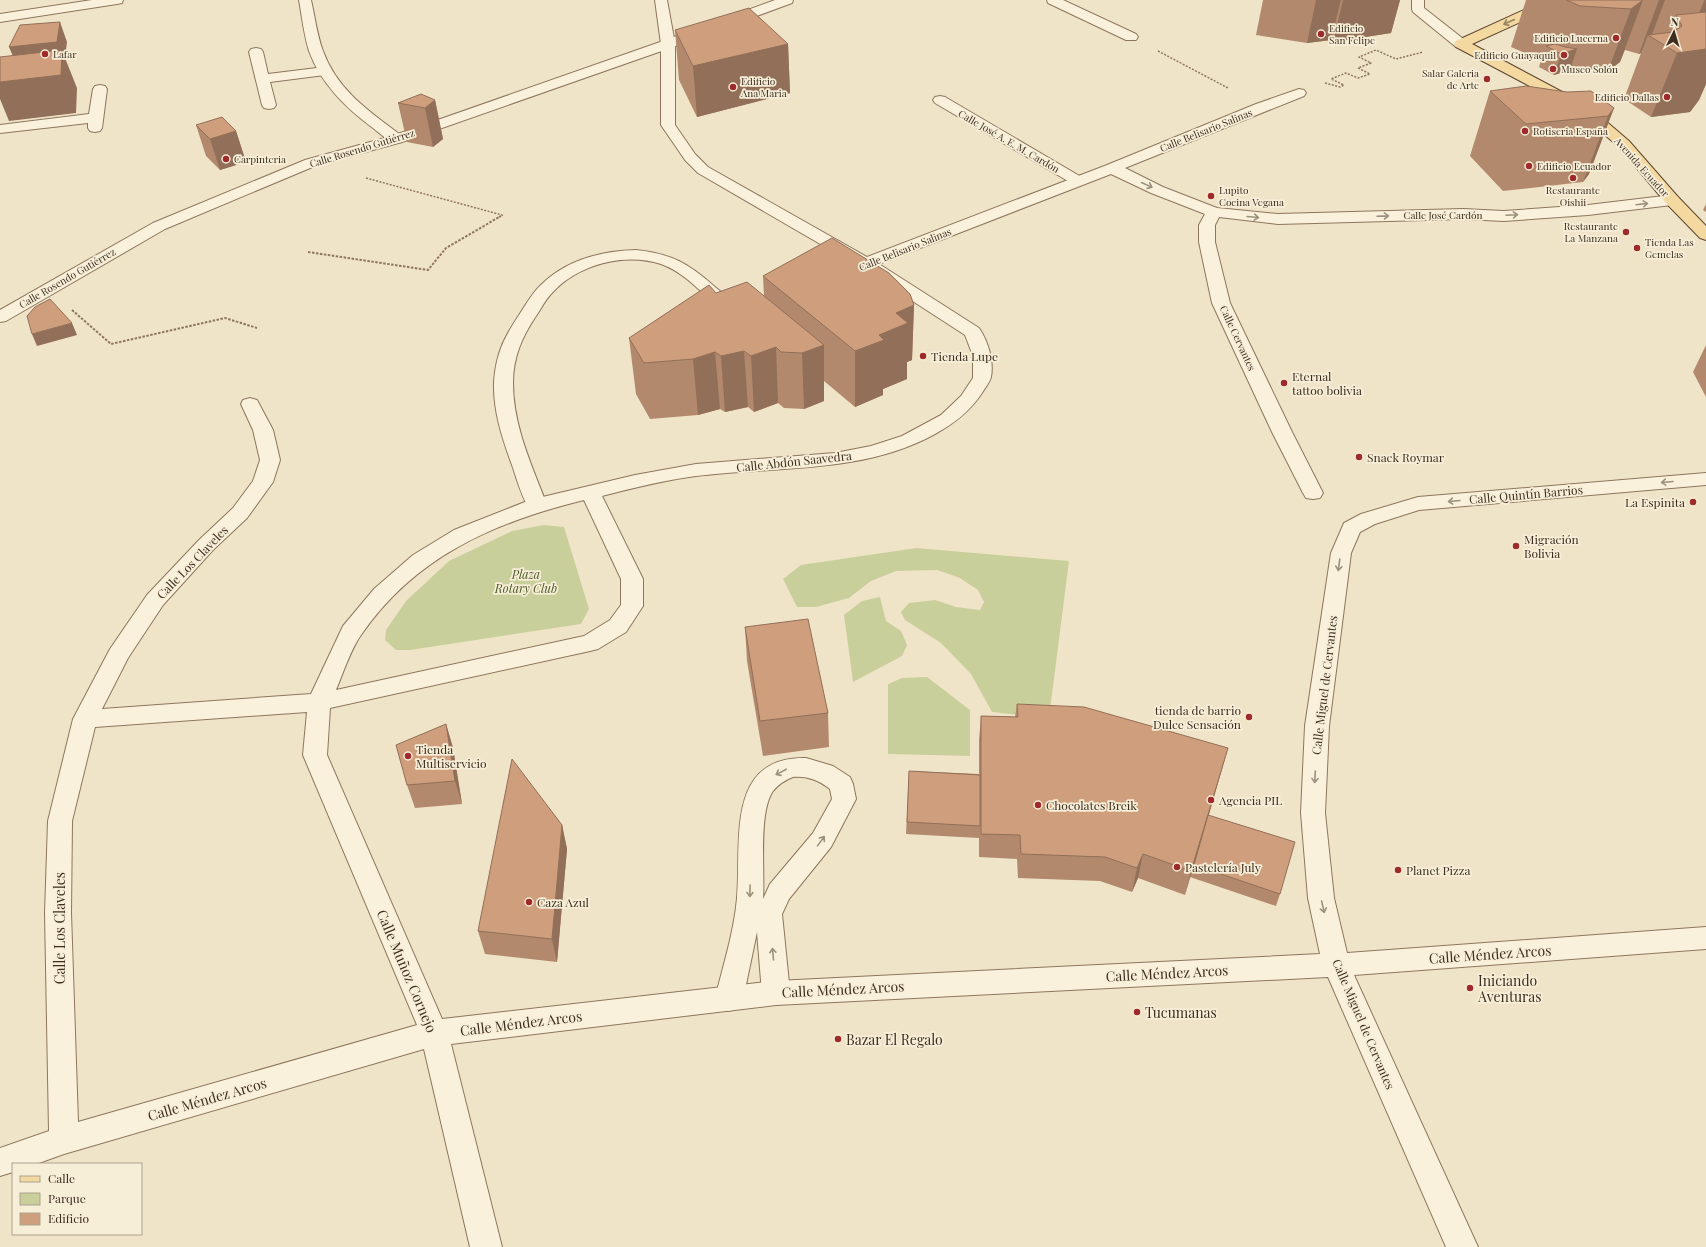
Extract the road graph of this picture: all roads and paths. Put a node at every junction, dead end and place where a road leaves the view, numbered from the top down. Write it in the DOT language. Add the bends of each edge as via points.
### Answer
graph roads {
  1 [pos="117,0"];
  2 [pos="305,0"];
  3 [pos="661,0"];
  4 [pos="787,0"];
  5 [pos="1053,0"];
  6 [pos="1418,0"];
  7 [pos="1557,0"];
  8 [pos="0,18"];
  9 [pos="1131,37"];
  10 [pos="668,44"];
  11 [pos="1461,44"];
  12 [pos="256,52"];
  13 [pos="325,71"];
  14 [pos="262,79"];
  15 [pos="1218,83"];
  16 [pos="100,89"];
  17 [pos="1299,93"];
  18 [pos="940,100"];
  19 [pos="269,105"];
  20 [pos="0,129"];
  21 [pos="397,139"];
  22 [pos="310,163"];
  23 [pos="1112,168"];
  24 [pos="1078,181"];
  25 [pos="1672,200"];
  26 [pos="1214,212"];
  27 [pos="1706,235"];
  28 [pos="308,252"];
  29 [pos="866,263"];
  30 [pos="845,273"];
  31 [pos="48,288"];
  32 [pos="0,317"];
  33 [pos="741,318"];
  34 [pos="257,328"];
  35 [pos="250,404"];
  36 [pos="1706,479"];
  37 [pos="590,492"];
  38 [pos="1313,493"];
  39 [pos="537,505"];
  40 [pos="1351,528"];
  41 [pos="319,702"];
  42 [pos="85,719"];
  43 [pos="1706,938"];
  44 [pos="1336,965"];
  45 [pos="776,993"];
  46 [pos="729,999"];
  47 [pos="434,1033"];
  48 [pos="64,1140"];
  49 [pos="0,1162"];
  50 [pos="486,1247"];
  51 [pos="1462,1247"];
  1 -- 8 [label="street"];
  2 -- 13 [label="street" via="316,51"];
  3 -- 10 [label="street, Calle Abdón Saavedra"];
  4 -- 10 [label="street, Calle Rosendo Gutiérrez"];
  5 -- 9 [label="street"];
  6 -- 11 [label="street, Avenida Ecuador" via="1418,9"];
  7 -- 11 [label="main road, one-way"];
  9 -- 15 [label="path"];
  10 -- 21 [label="street, Calle Rosendo Gutiérrez"];
  10 -- 29 [label="street, Calle Abdón Saavedra" via="668,125 690,157 703,170"];
  11 -- 17 [label="path" via="1396,58 1376,50 1359,57 1371,63 1358,68 1370,74 1358,78 1346,73 1331,79 1344,86 1327,82"];
  11 -- 25 [label="main road, Avenida Ecuador" via="1596,120 1624,144"];
  12 -- 14 [label="street"];
  13 -- 14 [label="street"];
  13 -- 21 [label="street" via="347,101"];
  14 -- 19 [label="street"];
  16 -- 20 [label="street" via="95,123"];
  17 -- 23 [label="street, Calle Belisario Salinas"];
  18 -- 24 [label="street, Calle José A. E. M. Cardón"];
  21 -- 22 [label="street, Calle Rosendo Gutiérrez"];
  22 -- 28 [label="path" via="503,215 446,248 428,270"];
  22 -- 31 [label="street, Calle Rosendo Gutiérrez" via="159,226"];
  23 -- 24 [label="street, Calle Belisario Salinas"];
  23 -- 26 [label="street, one-way" via="1157,190"];
  24 -- 29 [label="street, Calle Belisario Salinas"];
  26 -- 25 [label="street, Calle José Cardón, one-way" via="1278,219 1462,214 1504,216"];
  25 -- 27 [label="main road, Avenida Ecuador"];
  26 -- 38 [label="street, Calle Cervantes" via="1207,225 1207,242 1221,303"];
  29 -- 30 [label="street, Calle Belisario Salinas"];
  29 -- 37 [label="street, Calle Abdón Saavedra" via="973,332 982,356 982,378 968,400 948,419 908,440 874,451 835,459 696,470"];
  31 -- 32 [label="street, Calle Rosendo Gutiérrez"];
  31 -- 34 [label="path" via="111,344 225,318"];
  33 -- 39 [label="street" via="680,267 668,261 646,256 599,259 574,270 546,290 512,339 504,366 504,397 514,443"];
  35 -- 42 [label="street, Calle Los Claveles" via="263,430 270,460 263,482 240,513 155,600 118,656"];
  36 -- 40 [label="street, Calle Quintín Barrios, one-way" via="1418,504 1368,519"];
  37 -- 39 [label="street, Calle Abdón Saavedra"];
  37 -- 41 [label="street" via="632,579 632,606 618,626 590,643"];
  39 -- 41 [label="street, Calle Abdón Saavedra" via="461,535 420,560 382,594 351,632"];
  40 -- 44 [label="street, Calle Miguel de Cervantes, one-way" via="1341,553 1317,726 1313,813 1321,898"];
  41 -- 42 [label="street"];
  41 -- 47 [label="street, Calle Muñoz Cornejo" via="315,755"];
  42 -- 48 [label="street, Calle Los Claveles" via="60,821 58,913"];
  43 -- 44 [label="street, Calle Méndez Arcos"];
  44 -- 45 [label="street, Calle Méndez Arcos"];
  44 -- 51 [label="street, Calle Miguel de Cervantes"];
  45 -- 46 [label="street, Calle Méndez Arcos"];
  45 -- 46 [label="street, one-way" via="769,914 778,892 822,840 844,799 841,784 825,772 803,766 784,769 765,782 752,817 750,898"];
  46 -- 47 [label="street, Calle Méndez Arcos"];
  47 -- 48 [label="street, Calle Méndez Arcos"];
  47 -- 50 [label="street, Calle Muñoz Cornejo"];
  48 -- 49 [label="street, Calle Méndez Arcos"];
}
